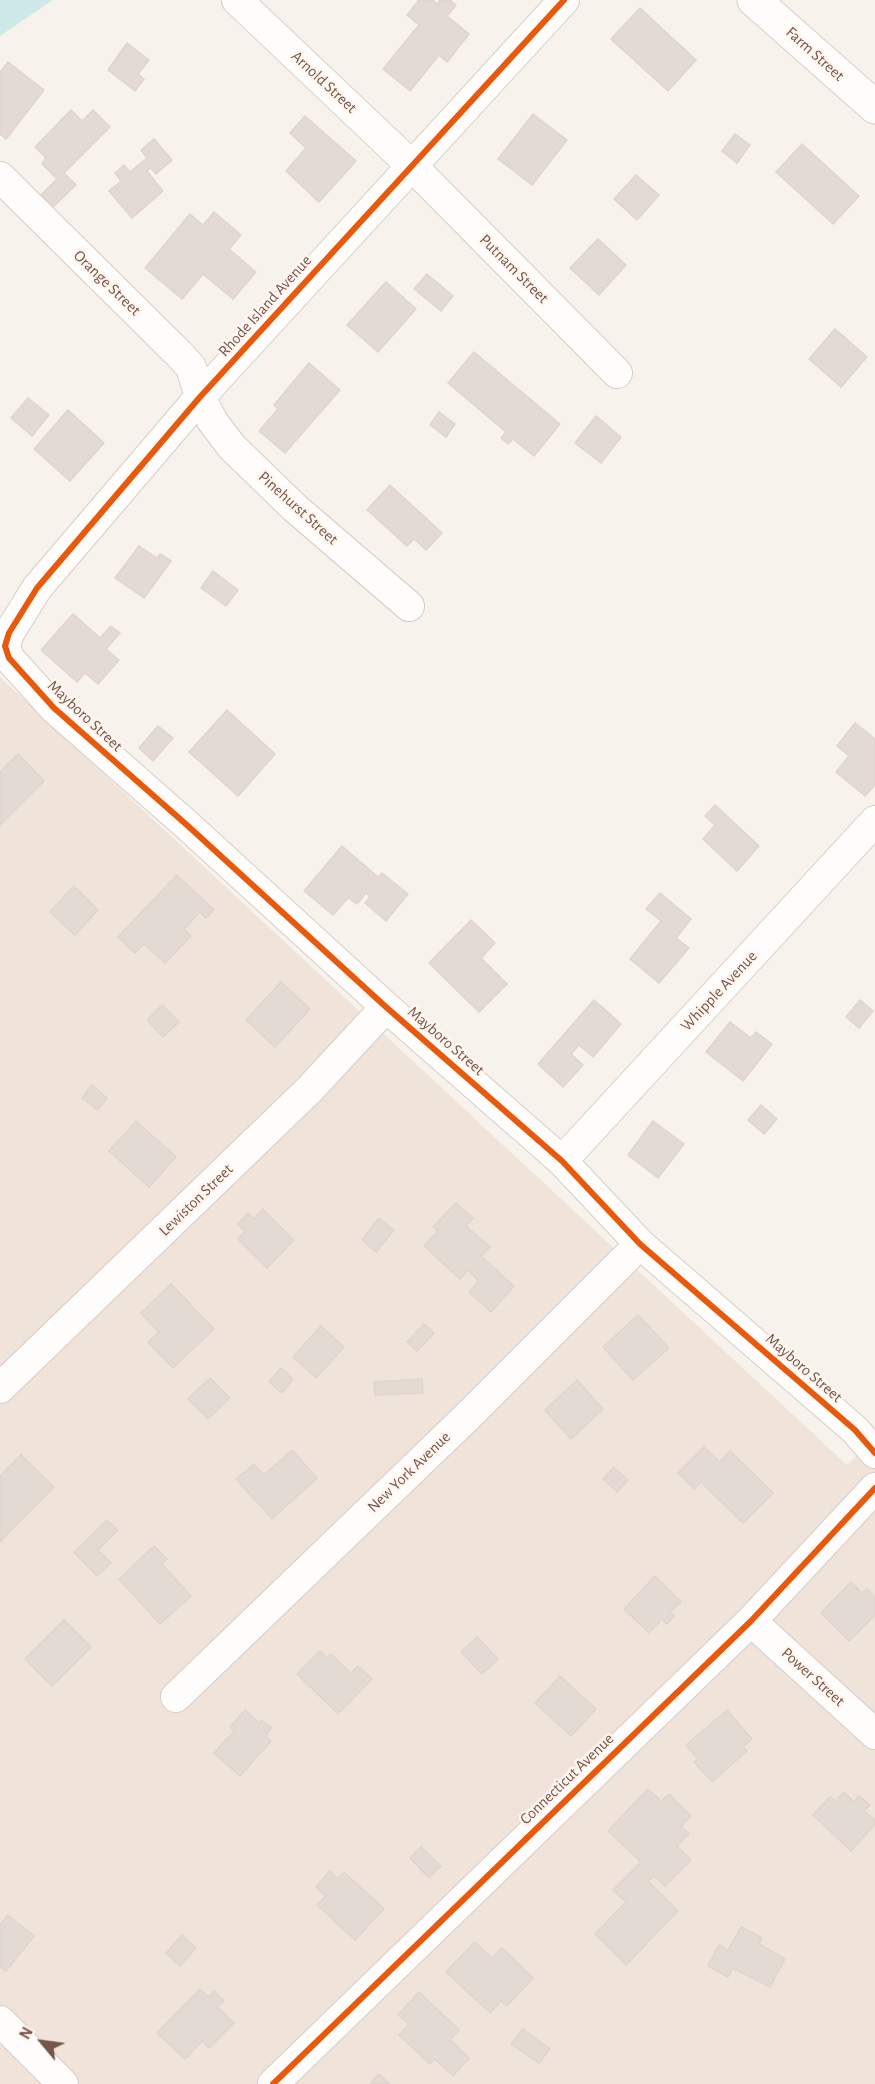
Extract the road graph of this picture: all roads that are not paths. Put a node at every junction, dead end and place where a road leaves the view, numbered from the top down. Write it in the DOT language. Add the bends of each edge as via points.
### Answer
graph roads {
  1 [pos="237,0"];
  2 [pos="564,0"];
  3 [pos="754,0"];
  4 [pos="875,107"];
  5 [pos="411,165"];
  6 [pos="0,177"];
  7 [pos="617,373"];
  8 [pos="200,397"];
  9 [pos="409,606"];
  10 [pos="5,645"];
  11 [pos="875,820"];
  12 [pos="386,1007"];
  13 [pos="562,1161"];
  14 [pos="640,1244"];
  15 [pos="0,1388"];
  16 [pos="875,1452"];
  17 [pos="875,1488"];
  18 [pos="751,1621"];
  19 [pos="176,1697"];
  20 [pos="875,1734"];
  21 [pos="0,2021"];
  22 [pos="63,2084"];
  23 [pos="273,2084"];
  1 -- 5 [label="street, Arnold Street"];
  2 -- 5 [label="street, Rhode Island Avenue"];
  3 -- 4 [label="street, Farm Street"];
  5 -- 7 [label="street, Putnam Street"];
  5 -- 8 [label="street, Rhode Island Avenue"];
  6 -- 8 [label="street, Orange Street" via="191,367"];
  8 -- 9 [label="street, Pinehurst Street" via="232,447 295,508"];
  8 -- 10 [label="street, Rhode Island Avenue" via="38,588"];
  10 -- 12 [label="street, Mayboro Street" via="9,658 54,708"];
  11 -- 13 [label="street, Whipple Avenue"];
  12 -- 13 [label="street, Mayboro Street"];
  12 -- 15 [label="street, Lewiston Street" via="301,1098"];
  13 -- 14 [label="street, Mayboro Street"];
  14 -- 16 [label="street, Mayboro Street" via="855,1430"];
  14 -- 19 [label="street, New York Avenue"];
  17 -- 18 [label="street, Connecticut Avenue"];
  18 -- 20 [label="street, Power Street"];
  18 -- 23 [label="street, Connecticut Avenue"];
  21 -- 22 [label="street"];
}
